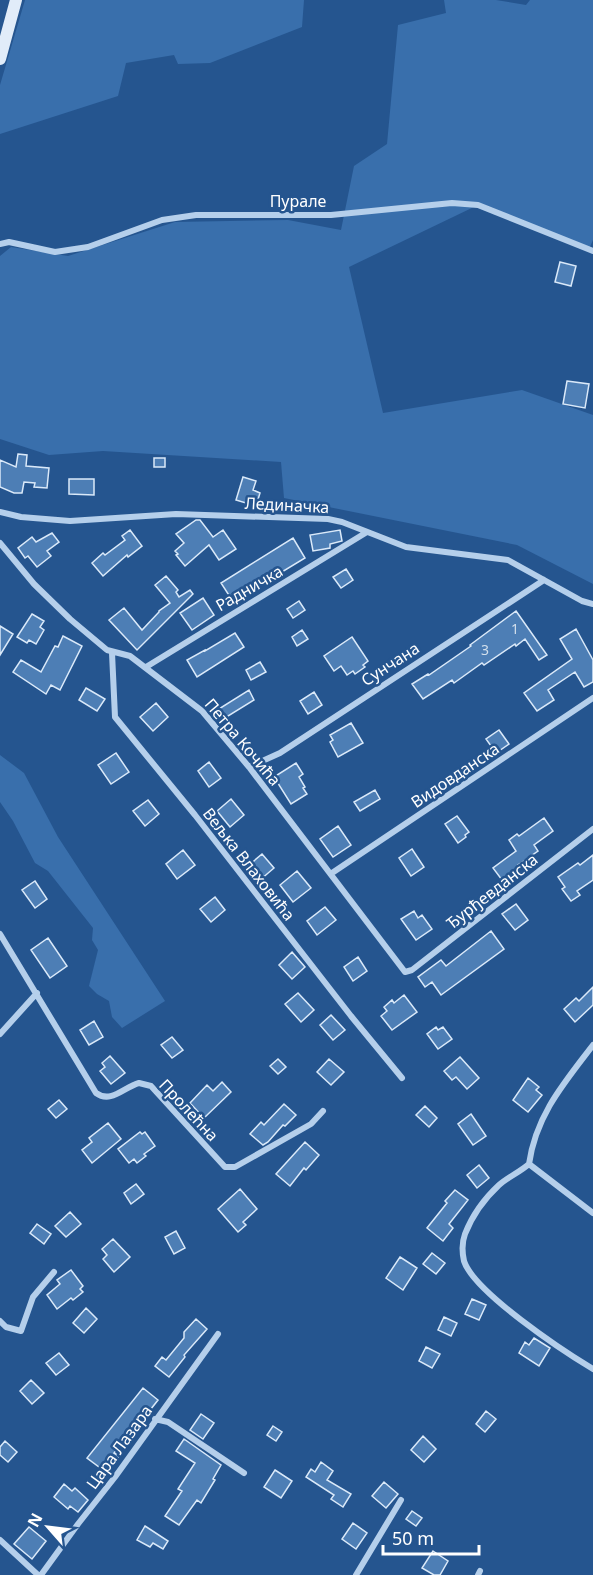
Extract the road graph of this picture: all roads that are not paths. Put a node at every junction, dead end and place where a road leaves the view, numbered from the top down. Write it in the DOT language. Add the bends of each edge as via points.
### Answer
graph roads {
  1 [pos="15,0"];
  2 [pos="0,59"];
  3 [pos="0,244"];
  4 [pos="593,250"];
  5 [pos="0,512"];
  6 [pos="367,532"];
  7 [pos="0,543"];
  8 [pos="544,580"];
  9 [pos="593,604"];
  10 [pos="112,653"];
  11 [pos="146,667"];
  12 [pos="593,699"];
  13 [pos="249,767"];
  14 [pos="593,829"];
  15 [pos="332,873"];
  16 [pos="0,934"];
  17 [pos="405,972"];
  18 [pos="37,993"];
  19 [pos="0,1034"];
  20 [pos="593,1045"];
  21 [pos="402,1078"];
  22 [pos="323,1111"];
  23 [pos="529,1164"];
  24 [pos="593,1213"];
  25 [pos="54,1272"];
  26 [pos="0,1321"];
  27 [pos="218,1334"];
  28 [pos="593,1369"];
  29 [pos="155,1419"];
  30 [pos="244,1473"];
  31 [pos="401,1500"];
  32 [pos="0,1540"];
  33 [pos="39,1575"];
  34 [pos="356,1575"];
  1 -- 2 [label="main road"];
  3 -- 4 [label="street, Пурале" via="9,242 56,252 88,247 162,220 196,215 330,215 452,203 478,205"];
  5 -- 6 [label="street, Лединачка" via="21,518 69,521 176,514 311,518 342,522"];
  6 -- 8 [label="street, Лединачка" via="406,547 508,560"];
  6 -- 11 [label="street, Радничка"];
  7 -- 10 [label="street, Петра Кочића" via="70,620"];
  8 -- 9 [label="street, Лединачка"];
  8 -- 13 [label="street, Сунчана" via="280,753"];
  10 -- 11 [label="street, Петра Кочића" via="125,653"];
  10 -- 21 [label="street, Вељка Влаховића" via="115,717"];
  11 -- 13 [label="street, Петра Кочића" via="202,711"];
  12 -- 15 [label="street, Видовданска"];
  13 -- 15 [label="street, Петра Кочића"];
  14 -- 17 [label="street, Ђурђевданска"];
  15 -- 17 [label="street, Петра Кочића"];
  16 -- 18 [label="street, Пролећна"];
  18 -- 19 [label="street"];
  18 -- 22 [label="street, Пролећна" via="96,1093 109,1098 134,1084 151,1086 225,1167 235,1167 311,1124"];
  20 -- 23 [label="street" via="540,1122"];
  23 -- 24 [label="street"];
  23 -- 28 [label="street" via="500,1184 473,1217 463,1242 465,1262 480,1286 556,1347"];
  25 -- 26 [label="street" via="33,1297 21,1331"];
  27 -- 29 [label="street, Цара Лазара"];
  29 -- 30 [label="street" via="168,1422"];
  29 -- 33 [label="street, Цара Лазара" via="115,1478"];
  31 -- 34 [label="street"];
  32 -- 33 [label="street"];
}
